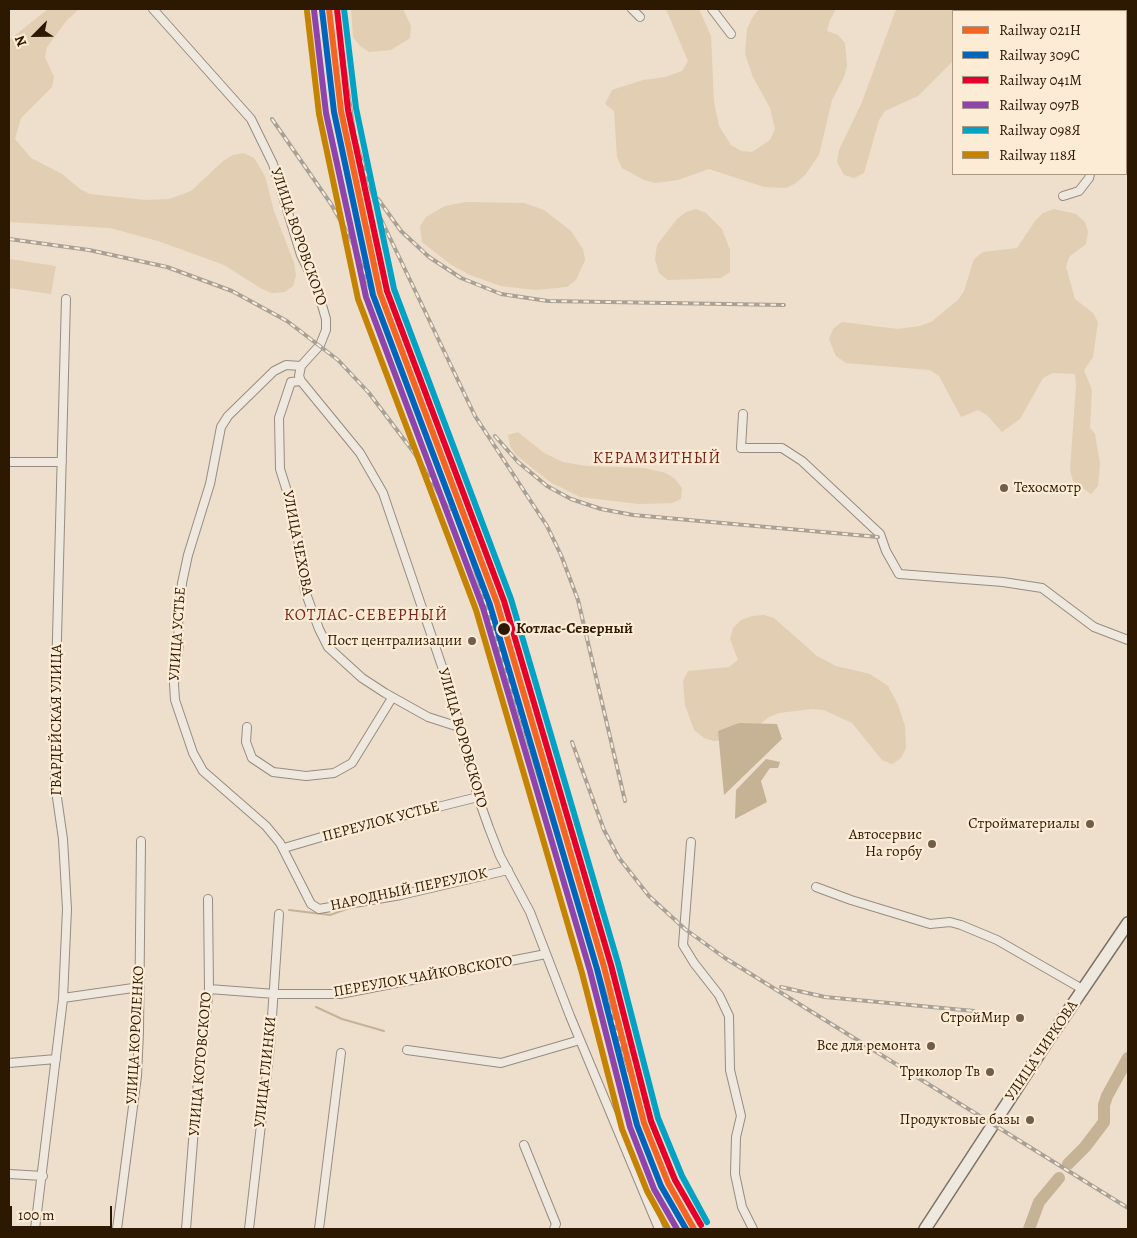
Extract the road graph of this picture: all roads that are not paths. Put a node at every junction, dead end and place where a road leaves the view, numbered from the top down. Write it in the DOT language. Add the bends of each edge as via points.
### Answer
graph roads {
  1 [pos="153,9"];
  2 [pos="632,9"];
  3 [pos="712,9"];
  4 [pos="640,17"];
  5 [pos="731,34"];
  6 [pos="1090,175"];
  7 [pos="1063,196"];
  8 [pos="66,299"];
  9 [pos="301,366"];
  10 [pos="301,382"];
  11 [pos="743,414"];
  12 [pos="9,462"];
  13 [pos="62,462"];
  14 [pos="1128,640"];
  15 [pos="392,698"];
  16 [pos="459,726"];
  17 [pos="248,727"];
  18 [pos="478,797"];
  19 [pos="140,841"];
  20 [pos="692,842"];
  21 [pos="284,848"];
  22 [pos="508,870"];
  23 [pos="816,887"];
  24 [pos="208,899"];
  25 [pos="311,904"];
  26 [pos="279,914"];
  27 [pos="1128,923"];
  28 [pos="546,954"];
  29 [pos="140,987"];
  30 [pos="209,990"];
  31 [pos="1084,990"];
  32 [pos="274,994"];
  33 [pos="63,998"];
  34 [pos="580,1040"];
  35 [pos="407,1050"];
  36 [pos="341,1053"];
  37 [pos="56,1059"];
  38 [pos="9,1062"];
  39 [pos="524,1145"];
  40 [pos="9,1174"];
  41 [pos="43,1176"];
  42 [pos="35,1229"];
  43 [pos="118,1229"];
  44 [pos="186,1229"];
  45 [pos="249,1229"];
  46 [pos="319,1229"];
  47 [pos="554,1229"];
  48 [pos="659,1229"];
  49 [pos="753,1229"];
  50 [pos="924,1229"];
  1 -- 9 [label="street, УЛИЦА ВОРОВСКОГО" via="251,119 273,164 301,255 326,319 320,345"];
  2 -- 4 [label="street"];
  3 -- 5 [label="street"];
  6 -- 7 [label="street" via="1079,192"];
  8 -- 13 [label="street, ГВАРДЕЙСКАЯ УЛИЦА"];
  9 -- 10 [label="street"];
  9 -- 21 [label="street, УЛИЦА УСТЬЕ" via="286,365 274,371 220,427 210,484 182,584 174,684 175,700 193,753 203,771 266,826"];
  10 -- 15 [label="street, УЛИЦА ЧЕХОВА" via="291,382 284,399 279,418 279,442 280,469 291,504 305,591 318,630 328,648 362,678"];
  10 -- 16 [label="street, УЛИЦА ВОРОВСКОГО" via="360,453 383,494 450,690"];
  11 -- 14 [label="street" via="741,448 782,448 802,461 880,534 899,574 1042,588 1094,627"];
  12 -- 13 [label="street"];
  13 -- 33 [label="street, ГВАРДЕЙСКАЯ УЛИЦА" via="55,784 63,839 67,909"];
  15 -- 16 [label="street, УЛИЦА ЧЕХОВА" via="428,717"];
  15 -- 17 [label="street" via="352,763 334,773 306,776 273,772 252,758 246,742"];
  16 -- 18 [label="street, УЛИЦА ВОРОВСКОГО"];
  18 -- 21 [label="street, ПЕРЕУЛОК УСТЬЕ"];
  18 -- 22 [label="street, УЛИЦА ВОРОВСКОГО"];
  19 -- 29 [label="street, УЛИЦА КОРОЛЕНКО"];
  20 -- 49 [label="street" via="684,945 719,995 729,1016 730,1070 740,1116 735,1174 742,1207"];
  21 -- 25 [label="street, УЛИЦА УСТЬЕ"];
  22 -- 25 [label="street, НАРОДНЫЙ ПЕРЕУЛОК" via="347,905 320,908"];
  22 -- 28 [label="street, УЛИЦА ВОРОВСКОГО" via="530,912"];
  23 -- 31 [label="street" via="930,924 950,922 961,925 997,940"];
  24 -- 30 [label="street, УЛИЦА КОТОВСКОГО"];
  26 -- 32 [label="street, УЛИЦА ГЛИНКИ"];
  27 -- 31 [label="main road, УЛИЦА ЧИРКОВА"];
  28 -- 32 [label="street, ПЕРЕУЛОК ЧАЙКОВСКОГО" via="340,994"];
  28 -- 34 [label="street, УЛИЦА ВОРОВСКОГО"];
  29 -- 33 [label="street"];
  29 -- 43 [label="street, УЛИЦА КОРОЛЕНКО" via="137,1076"];
  30 -- 32 [label="street, ПЕРЕУЛОК ЧАЙКОВСКОГО"];
  30 -- 44 [label="street, УЛИЦА КОТОВСКОГО"];
  31 -- 50 [label="main road, УЛИЦА ЧИРКОВА"];
  32 -- 45 [label="street, УЛИЦА ГЛИНКИ"];
  33 -- 37 [label="street, ГВАРДЕЙСКАЯ УЛИЦА"];
  34 -- 35 [label="street" via="501,1063"];
  34 -- 48 [label="street, УЛИЦА ВОРОВСКОГО"];
  36 -- 46 [label="street"];
  37 -- 38 [label="street"];
  37 -- 41 [label="street, ГВАРДЕЙСКАЯ УЛИЦА"];
  39 -- 47 [label="street" via="556,1224"];
  40 -- 41 [label="street"];
  41 -- 42 [label="street, ГВАРДЕЙСКАЯ УЛИЦА"];
}
